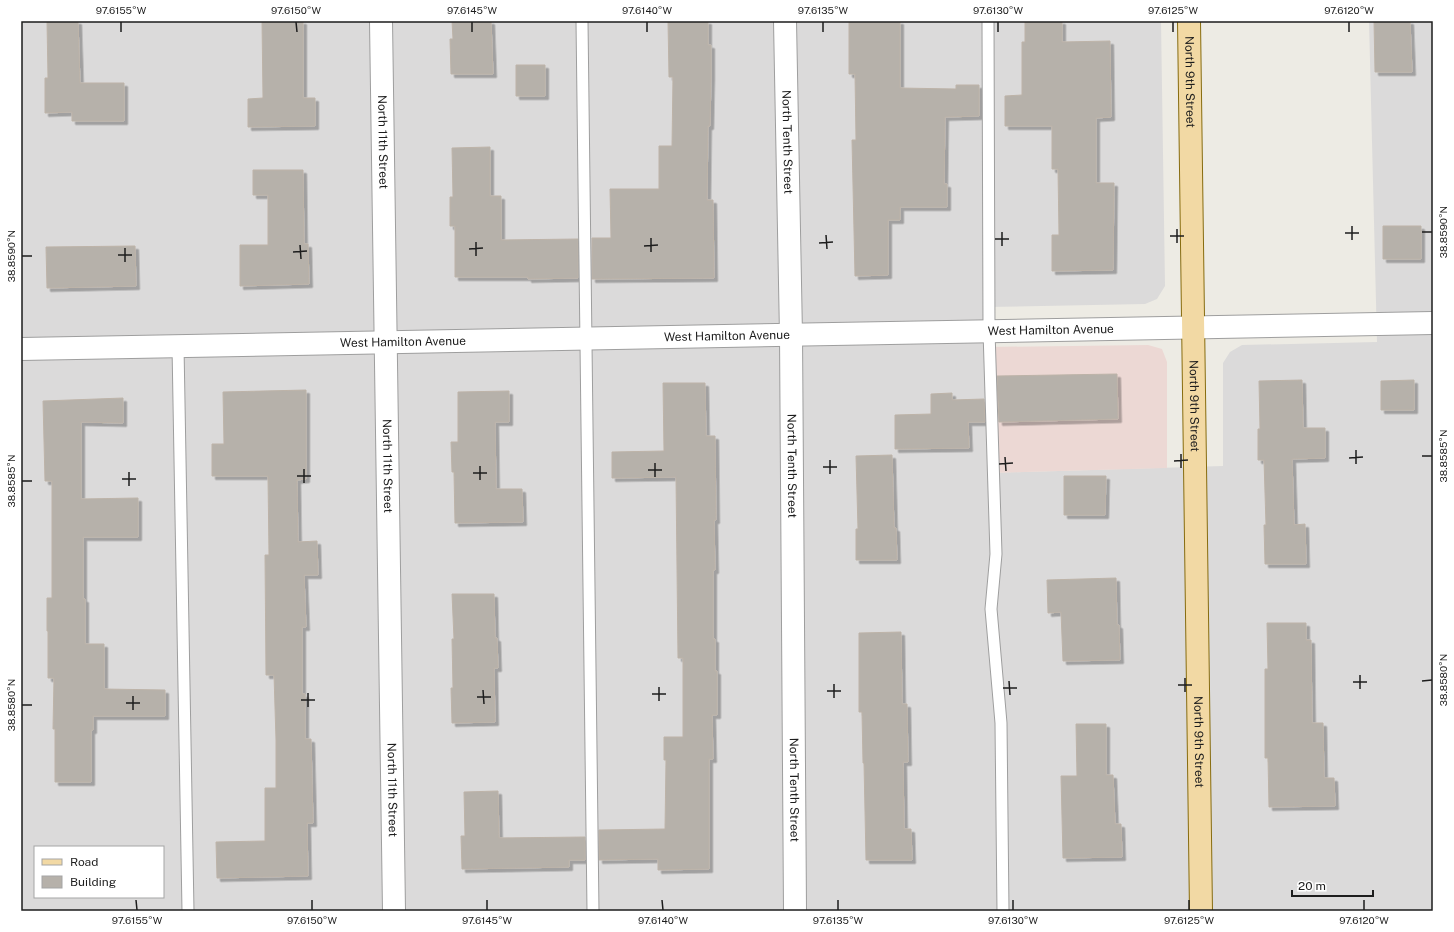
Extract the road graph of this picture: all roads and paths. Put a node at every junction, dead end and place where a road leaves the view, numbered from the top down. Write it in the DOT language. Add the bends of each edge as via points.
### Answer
graph roads {
  1 [pos="381,21"];
  2 [pos="582,21"];
  3 [pos="785,21"];
  4 [pos="988,21"];
  5 [pos="1189,21"];
  6 [pos="1433,323"];
  7 [pos="1193,327"];
  8 [pos="989,331"];
  9 [pos="791,335"];
  10 [pos="586,339"];
  11 [pos="386,342"];
  12 [pos="178,346"];
  13 [pos="21,349"];
  14 [pos="188,911"];
  15 [pos="394,911"];
  16 [pos="593,911"];
  17 [pos="795,911"];
  18 [pos="1003,911"];
  19 [pos="1201,911"];
  1 -- 11 [label="street, North 11th Street"];
  2 -- 10 [label="lane"];
  3 -- 9 [label="street, North Tenth Street"];
  4 -- 8 [label="lane"];
  5 -- 7 [label="main road, North 9th Street"];
  6 -- 7 [label="street, West Hamilton Avenue"];
  7 -- 8 [label="street, West Hamilton Avenue"];
  7 -- 19 [label="main road, North 9th Street"];
  8 -- 9 [label="street, West Hamilton Avenue"];
  8 -- 18 [label="lane" via="996,554 991,609 1001,723"];
  9 -- 10 [label="street, West Hamilton Avenue"];
  9 -- 17 [label="street, North Tenth Street"];
  10 -- 11 [label="street, West Hamilton Avenue"];
  10 -- 16 [label="lane"];
  11 -- 12 [label="street, West Hamilton Avenue"];
  11 -- 15 [label="street, North 11th Street"];
  12 -- 13 [label="street, West Hamilton Avenue"];
  12 -- 14 [label="lane"];
}
